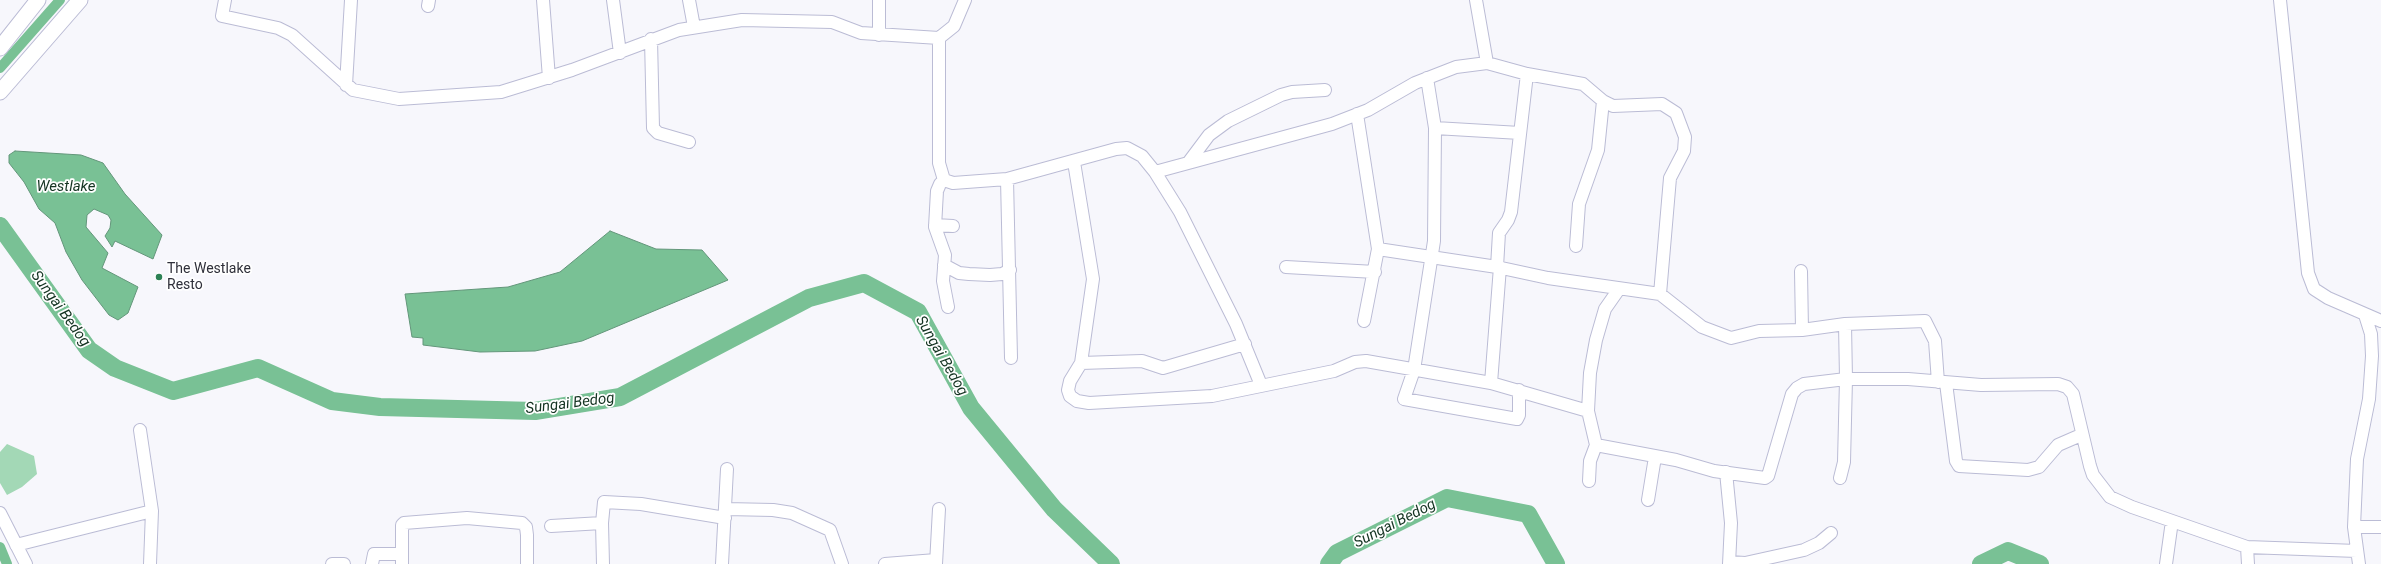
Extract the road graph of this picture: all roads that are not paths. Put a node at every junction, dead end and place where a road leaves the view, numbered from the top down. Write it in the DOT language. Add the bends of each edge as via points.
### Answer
graph roads {
  1 [pos="38,0"];
  2 [pos="80,0"];
  3 [pos="225,0"];
  4 [pos="351,0"];
  5 [pos="543,0"];
  6 [pos="613,0"];
  7 [pos="689,0"];
  8 [pos="880,0"];
  9 [pos="965,0"];
  10 [pos="1476,0"];
  11 [pos="2280,0"];
  12 [pos="694,27"];
  13 [pos="879,35"];
  14 [pos="939,38"];
  15 [pos="651,39"];
  16 [pos="0,48"];
  17 [pos="620,53"];
  18 [pos="1488,63"];
  19 [pos="1526,74"];
  20 [pos="549,78"];
  21 [pos="1427,78"];
  22 [pos="346,85"];
  23 [pos="1325,90"];
  24 [pos="0,92"];
  25 [pos="1603,101"];
  26 [pos="1357,114"];
  27 [pos="1435,128"];
  28 [pos="1520,133"];
  29 [pos="689,142"];
  30 [pos="1074,162"];
  31 [pos="1188,163"];
  32 [pos="1155,172"];
  33 [pos="1007,179"];
  34 [pos="944,180"];
  35 [pos="935,224"];
  36 [pos="953,226"];
  37 [pos="1576,246"];
  38 [pos="1378,249"];
  39 [pos="1432,258"];
  40 [pos="944,265"];
  41 [pos="1499,267"];
  42 [pos="1286,268"];
  43 [pos="1010,270"];
  44 [pos="1802,271"];
  45 [pos="1374,272"];
  46 [pos="1619,289"];
  47 [pos="1660,294"];
  48 [pos="948,307"];
  49 [pos="2365,315"];
  50 [pos="1364,321"];
  51 [pos="2381,321"];
  52 [pos="1845,324"];
  53 [pos="1802,330"];
  54 [pos="1245,344"];
  55 [pos="1011,358"];
  56 [pos="1081,363"];
  57 [pos="1414,370"];
  58 [pos="1846,378"];
  59 [pos="1491,383"];
  60 [pos="1942,383"];
  61 [pos="1261,385"];
  62 [pos="1518,390"];
  63 [pos="1588,411"];
  64 [pos="140,430"];
  65 [pos="2081,435"];
  66 [pos="1596,445"];
  67 [pos="1655,457"];
  68 [pos="728,469"];
  69 [pos="1726,472"];
  70 [pos="1840,478"];
  71 [pos="1589,481"];
  72 [pos="1648,500"];
  73 [pos="939,509"];
  74 [pos="152,511"];
  75 [pos="0,513"];
  76 [pos="725,514"];
  77 [pos="2172,521"];
  78 [pos="602,523"];
  79 [pos="551,526"];
  80 [pos="2354,527"];
  81 [pos="2381,527"];
  82 [pos="1831,533"];
  83 [pos="16,545"];
  84 [pos="2247,547"];
  85 [pos="2357,551"];
  86 [pos="402,559"];
  87 [pos="936,562"];
  88 [pos="1730,563"];
  89 [pos="26,564"];
  90 [pos="150,564"];
  91 [pos="332,564"];
  92 [pos="344,564"];
  93 [pos="372,564"];
  94 [pos="527,564"];
  95 [pos="603,564"];
  96 [pos="722,564"];
  97 [pos="842,564"];
  98 [pos="885,564"];
  99 [pos="2166,564"];
  100 [pos="2248,564"];
  101 [pos="2359,564"];
  1 -- 16 [label="street"];
  2 -- 24 [label="street"];
  3 -- 22 [label="street" via="222,16 278,28 292,35"];
  4 -- 22 [label="street"];
  5 -- 20 [label="street"];
  6 -- 17 [label="street"];
  7 -- 12 [label="street"];
  8 -- 13 [label="street"];
  9 -- 14 [label="street" via="954,26"];
  10 -- 18 [label="street"];
  11 -- 49 [label="street" via="2308,273 2314,289"];
  12 -- 13 [label="street" via="742,20 799,20 832,22 861,33"];
  12 -- 15 [label="street"];
  13 -- 14 [label="street"];
  14 -- 34 [label="street" via="939,162"];
  15 -- 17 [label="street"];
  15 -- 29 [label="street" via="653,128 658,133"];
  17 -- 20 [label="street"];
  18 -- 19 [label="street"];
  18 -- 21 [label="street" via="1456,68"];
  19 -- 25 [label="street" via="1583,84"];
  19 -- 28 [label="street"];
  20 -- 22 [label="street" via="501,92 399,99 353,90"];
  21 -- 26 [label="street"];
  21 -- 27 [label="street"];
  23 -- 31 [label="street" via="1281,95 1228,122 1209,136"];
  25 -- 37 [label="street" via="1598,150 1579,204"];
  25 -- 47 [label="street" via="1613,106 1662,104 1676,113 1682,125 1685,137 1684,151 1670,178"];
  26 -- 31 [label="street" via="1310,131"];
  26 -- 38 [label="street"];
  27 -- 28 [label="street"];
  27 -- 39 [label="street"];
  28 -- 41 [label="street" via="1511,212 1499,233"];
  30 -- 32 [label="street" via="1127,148 1142,156"];
  30 -- 33 [label="street"];
  30 -- 56 [label="street" via="1093,279"];
  31 -- 32 [label="street"];
  32 -- 54 [label="street" via="1180,212"];
  33 -- 34 [label="street" via="973,183"];
  33 -- 43 [label="street"];
  34 -- 35 [label="street" via="937,191"];
  35 -- 36 [label="street"];
  35 -- 40 [label="street" via="945,256"];
  38 -- 39 [label="street" via="1404,251"];
  38 -- 45 [label="street"];
  39 -- 41 [label="street"];
  39 -- 57 [label="street"];
  40 -- 43 [label="street" via="952,271 969,274 1002,274"];
  40 -- 48 [label="street" via="943,281"];
  41 -- 46 [label="street"];
  41 -- 59 [label="street"];
  42 -- 45 [label="street"];
  43 -- 55 [label="street"];
  44 -- 53 [label="street"];
  45 -- 50 [label="street"];
  46 -- 47 [label="street"];
  46 -- 63 [label="street" via="1605,309 1596,340 1590,373"];
  47 -- 53 [label="street" via="1702,327 1731,338 1759,331"];
  49 -- 51 [label="street"];
  49 -- 80 [label="street" via="2371,334 2372,356 2369,399 2357,460"];
  52 -- 53 [label="street"];
  52 -- 58 [label="street"];
  52 -- 60 [label="street" via="1925,321 1935,340"];
  54 -- 56 [label="street" via="1163,368 1142,361"];
  54 -- 61 [label="street"];
  56 -- 61 [label="street" via="1070,380 1068,390 1073,398 1090,403 1212,396"];
  57 -- 59 [label="street"];
  57 -- 61 [label="street" via="1366,361 1355,362 1334,372"];
  57 -- 62 [label="street" via="1404,398 1517,419 1520,415"];
  58 -- 60 [label="street" via="1908,379"];
  58 -- 69 [label="street" via="1804,384 1792,394 1768,476 1761,478"];
  58 -- 70 [label="street" via="1844,462"];
  59 -- 62 [label="street"];
  60 -- 65 [label="street" via="2037,384 2067,387 2073,394"];
  60 -- 65 [label="street" via="1959,466 2028,470 2039,467 2058,445"];
  62 -- 63 [label="street"];
  63 -- 66 [label="street"];
  64 -- 74 [label="street"];
  65 -- 77 [label="street" via="2093,475 2110,497"];
  66 -- 67 [label="street"];
  66 -- 71 [label="street" via="1590,461"];
  67 -- 69 [label="street"];
  67 -- 72 [label="street"];
  68 -- 76 [label="street"];
  69 -- 88 [label="street" via="1731,523"];
  73 -- 87 [label="street"];
  74 -- 83 [label="street"];
  74 -- 90 [label="street"];
  75 -- 83 [label="street"];
  76 -- 78 [label="street" via="609,500 602,505"];
  76 -- 96 [label="street"];
  76 -- 97 [label="street" via="773,510 792,513 830,530"];
  77 -- 84 [label="street"];
  77 -- 99 [label="street"];
  78 -- 79 [label="street"];
  78 -- 95 [label="street"];
  80 -- 81 [label="street"];
  80 -- 85 [label="street"];
  82 -- 88 [label="street" via="1819,544 1804,550"];
  83 -- 89 [label="street"];
  84 -- 85 [label="street"];
  84 -- 100 [label="street"];
  85 -- 101 [label="street"];
  86 -- 93 [label="street" via="374,554"];
  86 -- 94 [label="street" via="404,523 467,518 522,523 526,527 527,535"];
  87 -- 98 [label="street"];
  91 -- 92 [label="street"];
}
